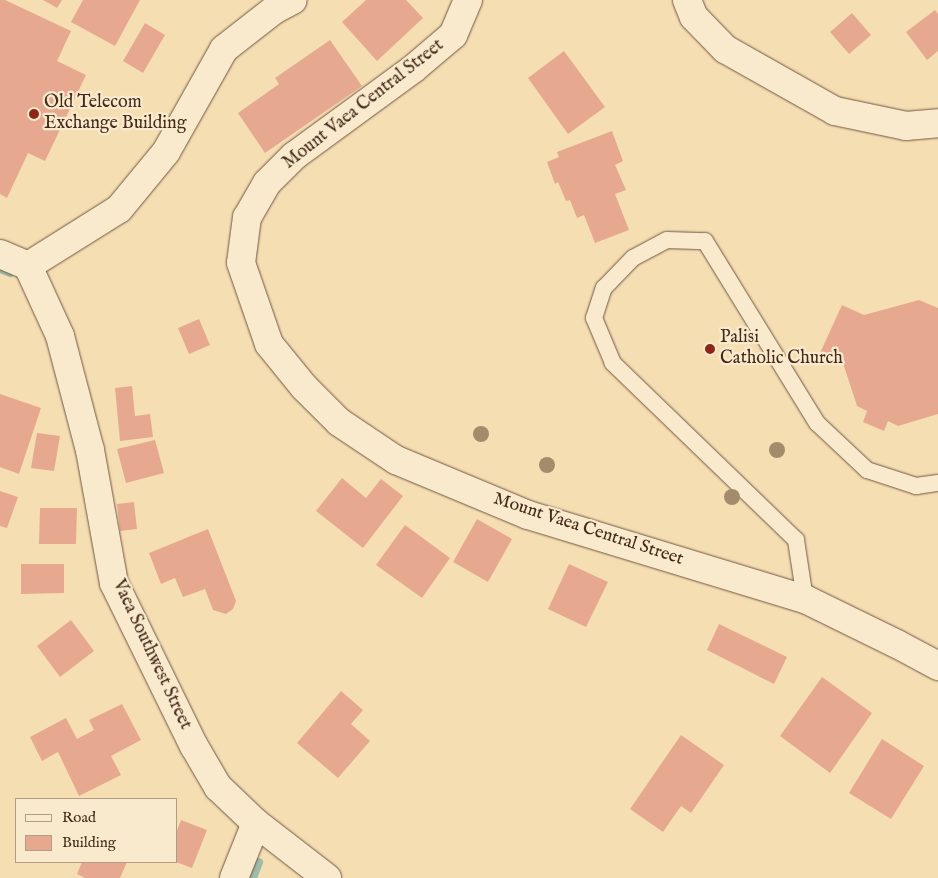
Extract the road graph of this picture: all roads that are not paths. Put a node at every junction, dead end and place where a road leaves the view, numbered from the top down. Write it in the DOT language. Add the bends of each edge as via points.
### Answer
graph roads {
  1 [pos="293,0"];
  2 [pos="468,0"];
  3 [pos="687,0"];
  4 [pos="938,123"];
  5 [pos="0,254"];
  6 [pos="28,266"];
  7 [pos="938,483"];
  8 [pos="804,599"];
  9 [pos="938,666"];
  10 [pos="256,823"];
  11 [pos="234,878"];
  12 [pos="327,878"];
  1 -- 6 [label="street" via="274,10 224,49 166,152 119,209"];
  2 -- 8 [label="street, Mount Vaea Central Street" via="453,35 294,156 267,183 247,217 241,263 269,344 304,387 339,422 396,460 528,515"];
  3 -- 4 [label="street" via="694,17 725,49 835,111 906,126"];
  5 -- 6 [label="street"];
  6 -- 10 [label="street, Vaea Southwest Street" via="60,336 90,450 114,583 194,746 218,787"];
  7 -- 8 [label="lane" via="916,486 867,470 817,423 705,241 667,240 633,258 604,288 594,318 613,362 796,540"];
  8 -- 9 [label="street, Mount Vaea Central Street"];
  10 -- 11 [label="street"];
  10 -- 12 [label="street, Vaea Southwest Street"];
}
